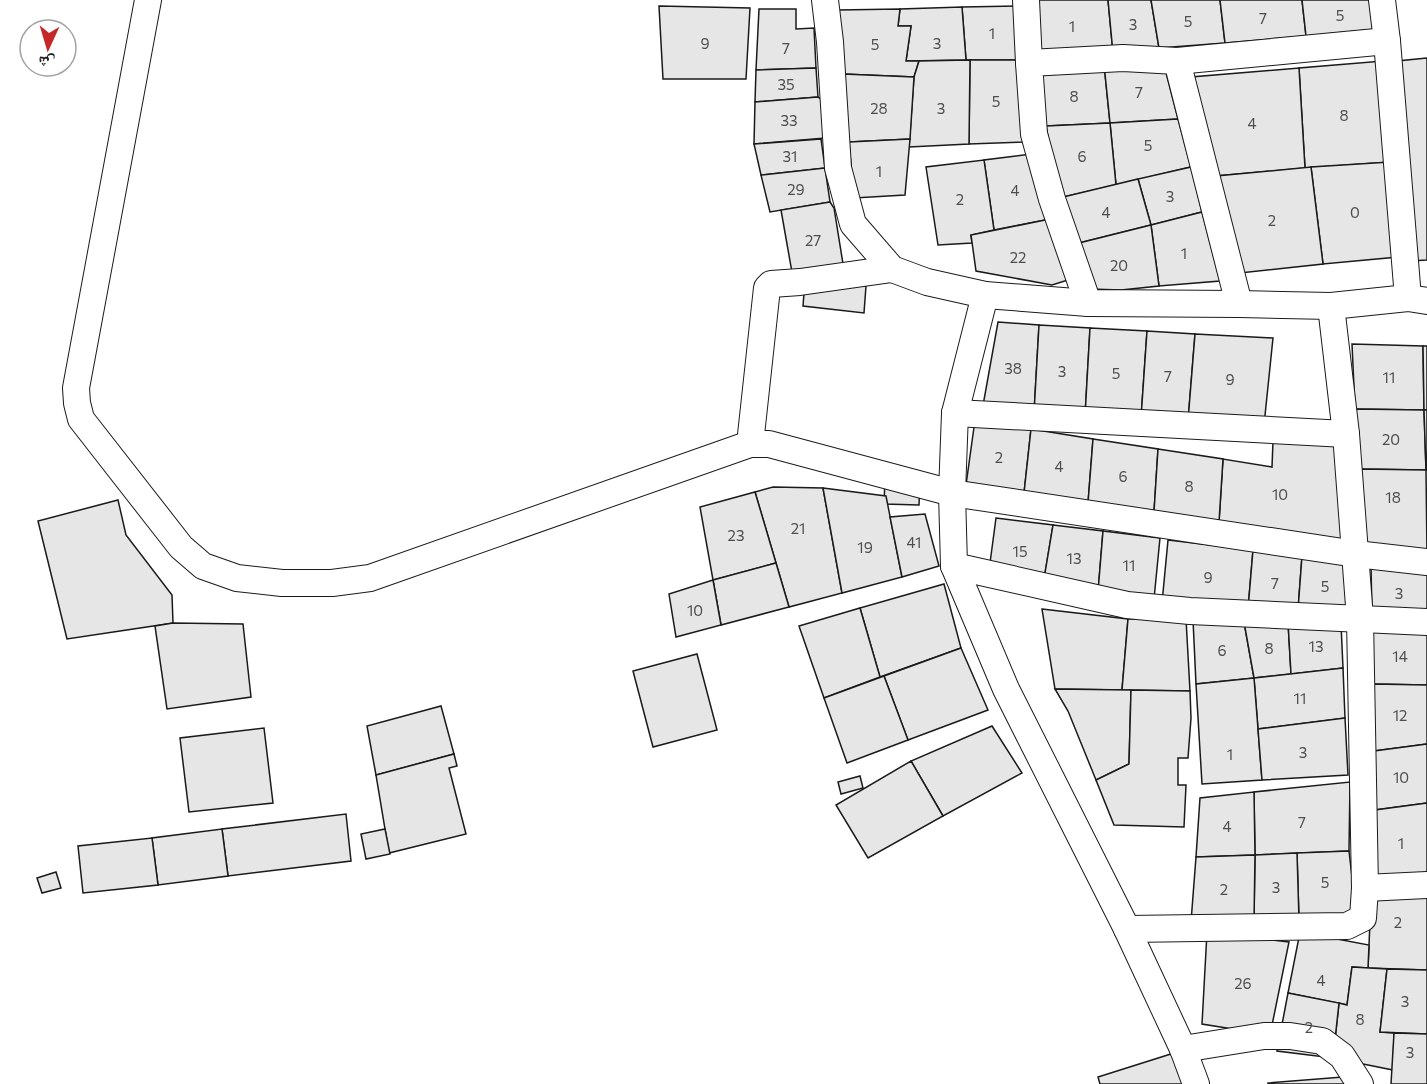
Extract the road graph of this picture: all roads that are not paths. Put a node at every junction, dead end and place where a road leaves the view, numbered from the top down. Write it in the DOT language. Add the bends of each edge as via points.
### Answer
graph roads {
  1 [pos="148,0"];
  2 [pos="825,0"];
  3 [pos="1026,0"];
  4 [pos="1382,0"];
  5 [pos="1387,41"];
  6 [pos="1177,62"];
  7 [pos="1029,63"];
  8 [pos="892,269"];
  9 [pos="985,295"];
  10 [pos="1418,299"];
  11 [pos="1088,303"];
  12 [pos="1239,304"];
  13 [pos="1331,306"];
  14 [pos="955,413"];
  15 [pos="1346,434"];
  16 [pos="750,444"];
  17 [pos="952,493"];
  18 [pos="1356,554"];
  19 [pos="1427,562"];
  20 [pos="954,566"];
  21 [pos="1360,619"];
  22 [pos="1427,622"];
  23 [pos="1427,885"];
  24 [pos="1365,888"];
  25 [pos="1127,929"];
  26 [pos="1183,1049"];
  27 [pos="1196,1084"];
  28 [pos="1360,1084"];
  1 -- 16 [label="street" via="76,388 77,403 81,418 95,437 181,547 203,566 237,578 282,583 370,578"];
  2 -- 8 [label="street" via="838,168 853,224"];
  3 -- 7 [label="street"];
  4 -- 5 [label="street"];
  5 -- 6 [label="street"];
  5 -- 10 [label="street"];
  6 -- 7 [label="street" via="1123,58"];
  6 -- 12 [label="street"];
  7 -- 11 [label="street" via="1034,134"];
  8 -- 9 [label="street" via="927,282"];
  8 -- 16 [label="street" via="771,284 767,288"];
  9 -- 11 [label="street"];
  9 -- 14 [label="street"];
  10 -- 13 [label="street"];
  11 -- 12 [label="street"];
  12 -- 13 [label="street"];
  13 -- 15 [label="street"];
  14 -- 15 [label="street"];
  14 -- 17 [label="street"];
  15 -- 18 [label="street"];
  16 -- 17 [label="street" via="768,444"];
  17 -- 18 [label="street"];
  17 -- 20 [label="street"];
  18 -- 19 [label="street"];
  18 -- 21 [label="street"];
  20 -- 21 [label="street" via="1127,605"];
  20 -- 25 [label="street" via="1006,689"];
  21 -- 22 [label="street"];
  21 -- 24 [label="street"];
  23 -- 24 [label="street"];
  24 -- 25 [label="street" via="1363,918 1347,926"];
  25 -- 26 [label="street"];
  26 -- 27 [label="street"];
  26 -- 28 [label="street" via="1264,1036 1322,1041 1342,1056"];
}
